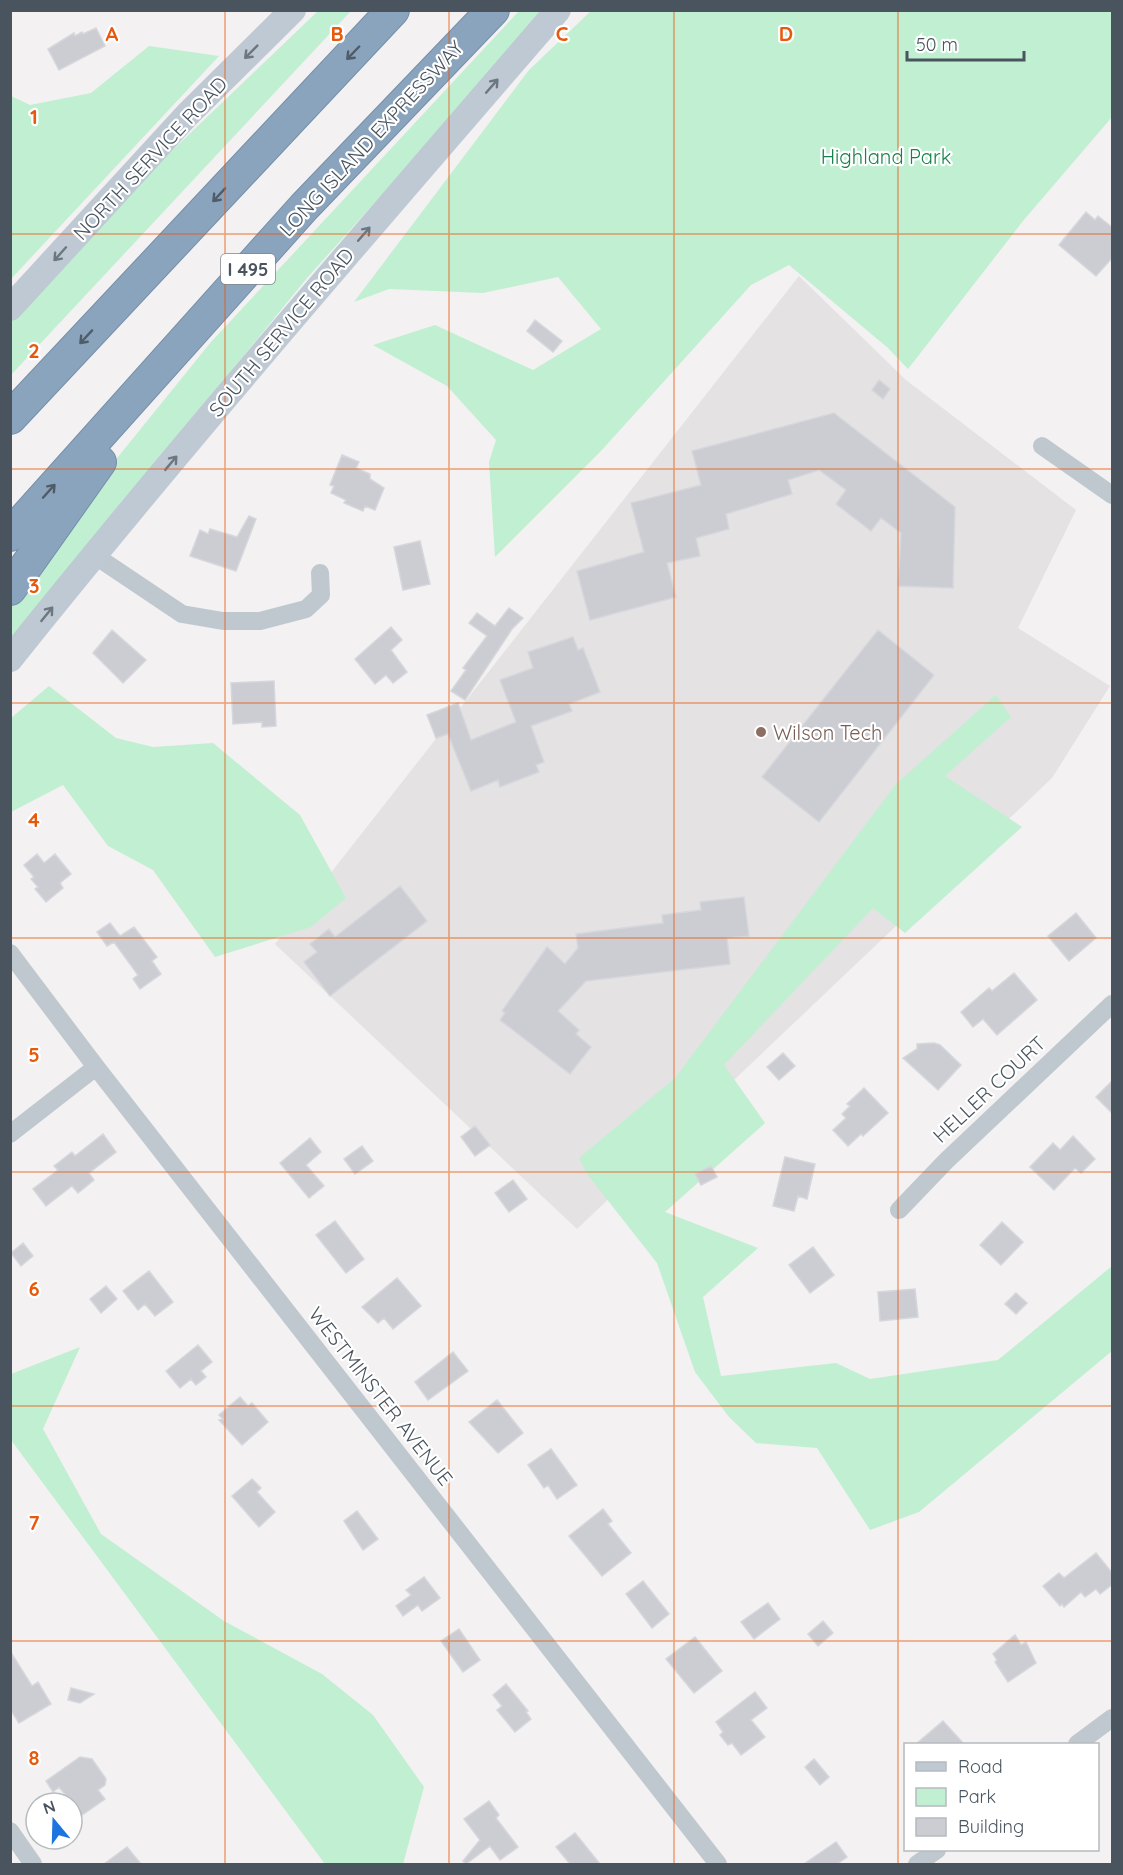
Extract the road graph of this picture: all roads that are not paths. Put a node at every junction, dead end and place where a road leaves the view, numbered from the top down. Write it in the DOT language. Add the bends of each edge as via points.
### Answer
graph roads {
  1 [pos="293,10"];
  2 [pos="393,10"];
  3 [pos="493,10"];
  4 [pos="558,10"];
  5 [pos="304,207"];
  6 [pos="10,308"];
  7 [pos="10,418"];
  8 [pos="1042,446"];
  9 [pos="1113,495"];
  10 [pos="10,535"];
  11 [pos="94,555"];
  12 [pos="320,573"];
  13 [pos="10,589"];
  14 [pos="10,659"];
  15 [pos="10,953"];
  16 [pos="1113,1004"];
  17 [pos="96,1067"];
  18 [pos="10,1134"];
  19 [pos="899,1210"];
  20 [pos="1113,1718"];
  21 [pos="1078,1743"];
  22 [pos="10,1831"];
  23 [pos="936,1851"];
  24 [pos="33,1864"];
  25 [pos="718,1864"];
  26 [pos="917,1864"];
  1 -- 6 [label="main road, NORTH SERVICE ROAD, one-way" via="187,115"];
  2 -- 7 [label="highway, one-way"];
  3 -- 5 [label="highway, LONG ISLAND EXPRESSWAY / I 495"];
  11 -- 4 [label="main road, SOUTH SERVICE ROAD, one-way"];
  10 -- 5 [label="highway, LONG ISLAND EXPRESSWAY / I 495, one-way"];
  5 -- 13 [label="highway" via="77,491"];
  8 -- 9 [label="street"];
  11 -- 12 [label="street" via="183,614 223,621 260,621 306,609 321,595"];
  14 -- 11 [label="main road, SOUTH SERVICE ROAD, one-way"];
  15 -- 17 [label="street, WESTMINSTER AVENUE"];
  16 -- 19 [label="street, HELLER COURT"];
  17 -- 18 [label="street"];
  17 -- 25 [label="street, WESTMINSTER AVENUE"];
  20 -- 21 [label="street"];
  22 -- 24 [label="street"];
  23 -- 26 [label="street"];
}
